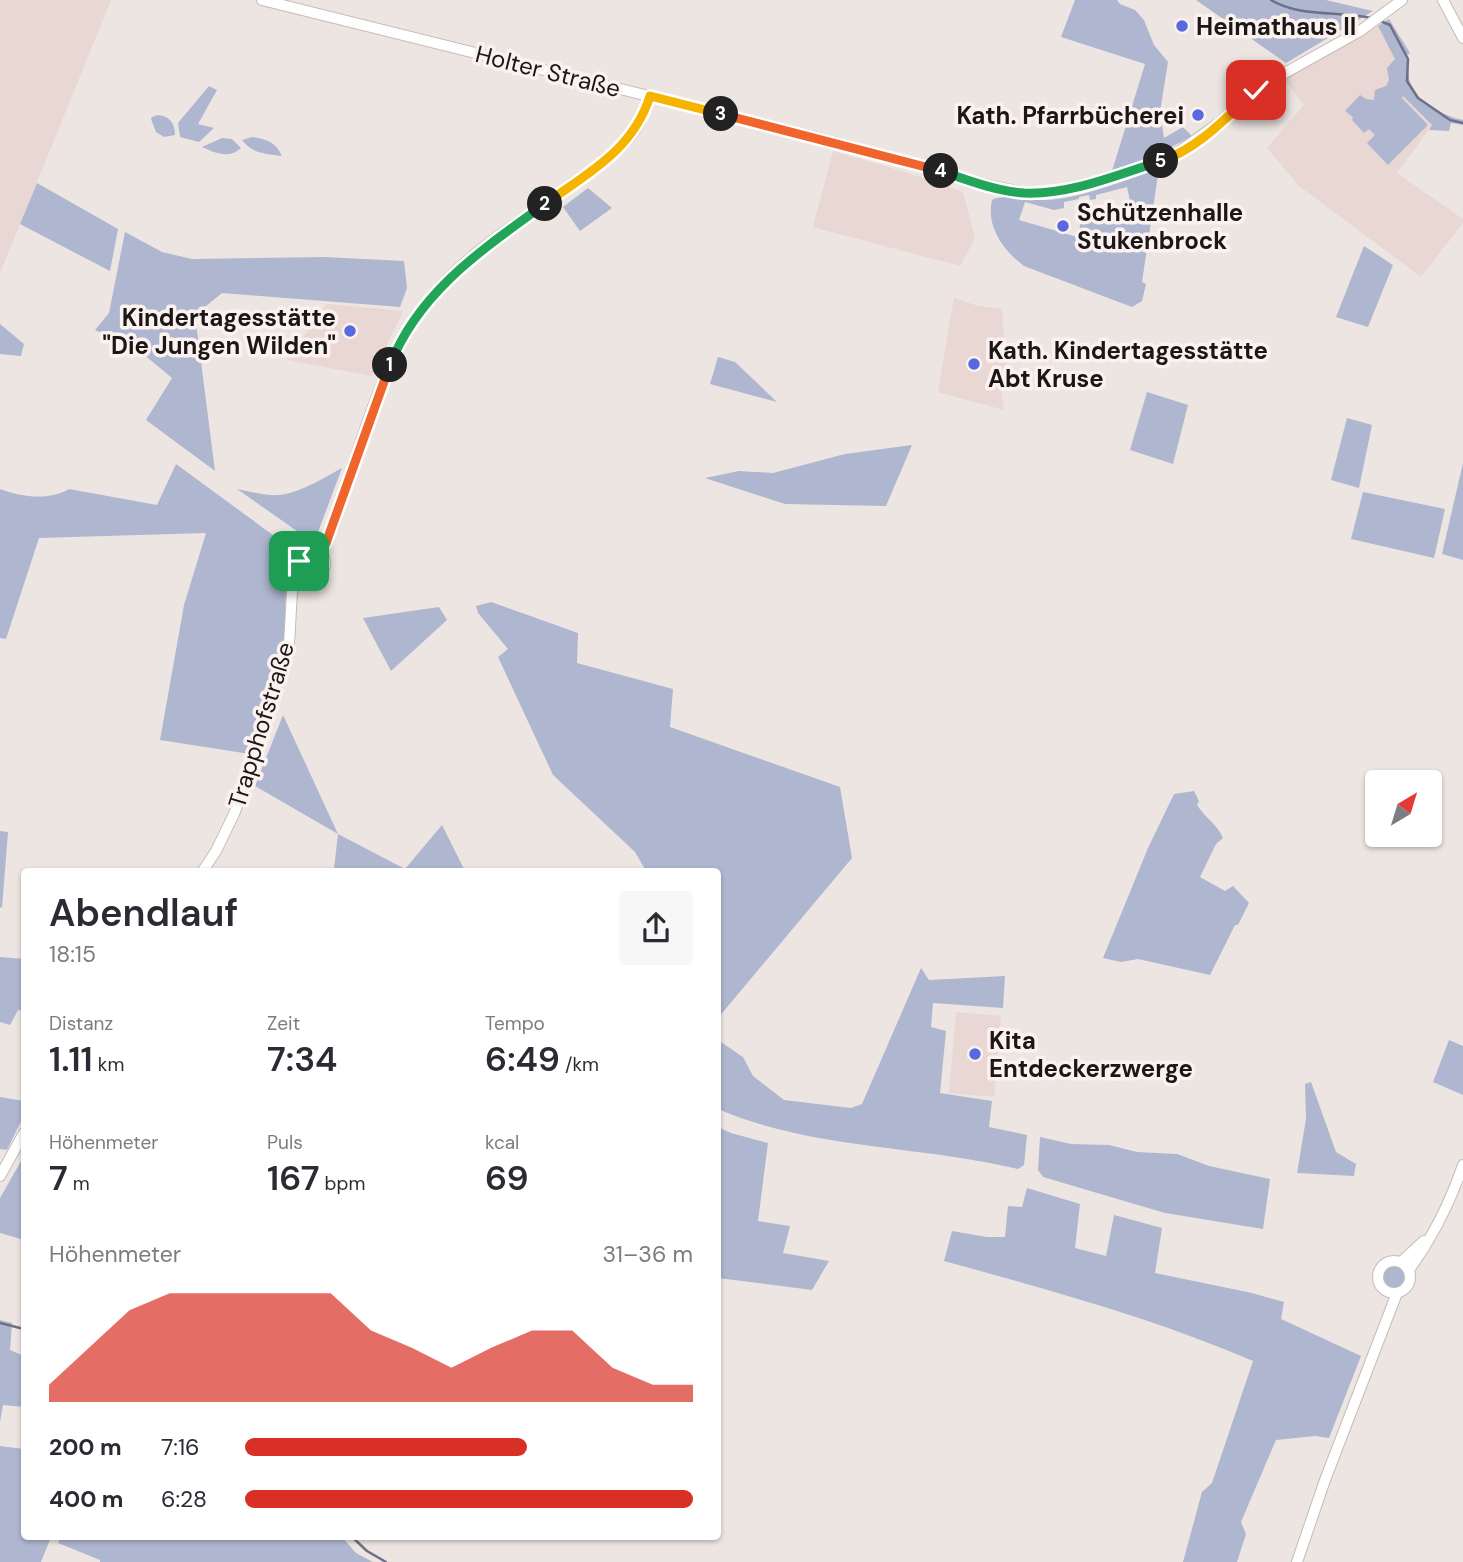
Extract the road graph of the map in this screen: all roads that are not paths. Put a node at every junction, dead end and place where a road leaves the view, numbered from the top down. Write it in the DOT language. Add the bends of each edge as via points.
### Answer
graph roads {
  1 [pos="262,0"];
  2 [pos="1402,0"];
  3 [pos="1443,0"];
  4 [pos="1463,38"];
  5 [pos="650,96"];
  6 [pos="320,553"];
  7 [pos="303,573"];
  8 [pos="205,868"];
  9 [pos="21,1138"];
  10 [pos="1463,1165"];
  11 [pos="0,1176"];
  12 [pos="1405,1266"];
  13 [pos="1384,1290"];
  14 [pos="1396,1293"];
  15 [pos="1381,1331"];
  16 [pos="1297,1562"];
  1 -- 5 [label="street, Holter Straße"];
  2 -- 5 [label="street, Holter Straße" via="1258,88 1210,131 1170,158 1101,181 1048,192 999,188"];
  3 -- 4 [label="street"];
  5 -- 6 [label="street" via="626,142 466,261 419,312 392,358"];
  6 -- 7 [label="street" via="303,554 299,561"];
  6 -- 7 [label="street" via="324,566 320,572"];
  7 -- 8 [label="street, Trapphofstraße" via="292,591 289,645 250,772"];
  9 -- 11 [label="street"];
  10 -- 12 [label="street" via="1434,1233"];
  12 -- 13 [label="street" via="1390,1261 1380,1269 1378,1280"];
  12 -- 14 [label="street" via="1410,1280"];
  13 -- 14 [label="street"];
  13 -- 15 [label="street"];
  14 -- 15 [label="street"];
  15 -- 16 [label="street"];
}
